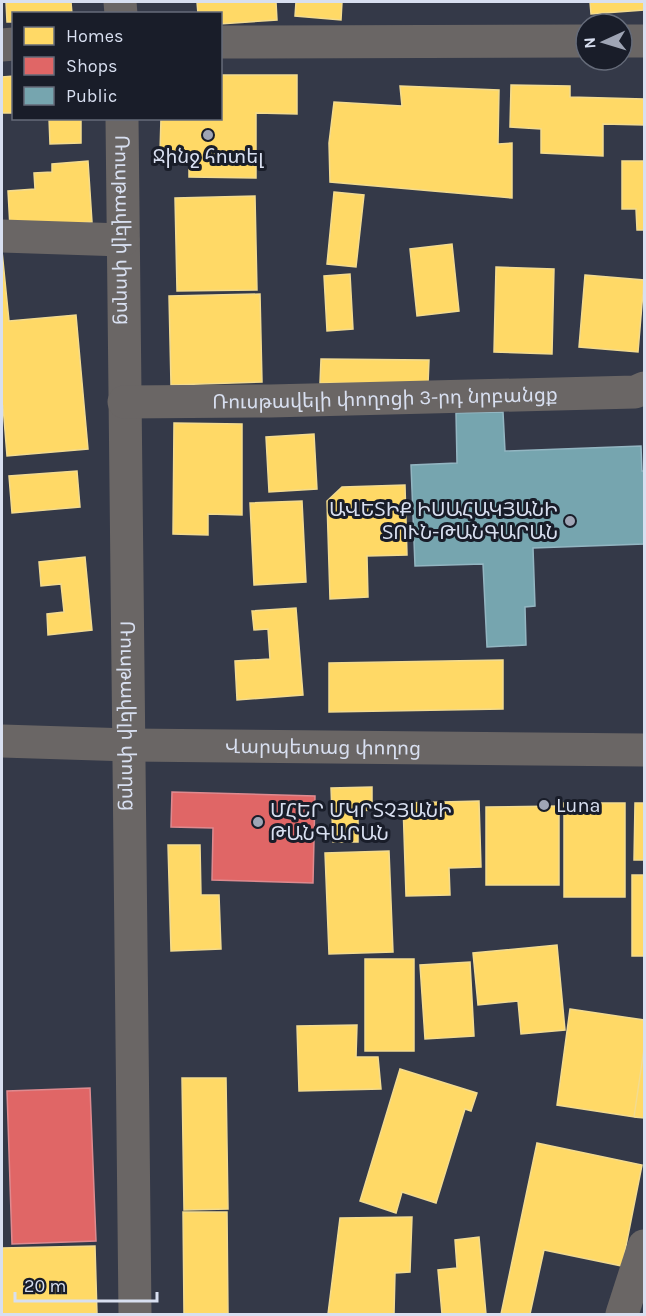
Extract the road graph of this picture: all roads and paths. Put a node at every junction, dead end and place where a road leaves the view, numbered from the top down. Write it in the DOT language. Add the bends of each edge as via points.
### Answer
graph roads {
  1 [pos="574,41"];
  2 [pos="222,42"];
  3 [pos="122,120"];
  4 [pos="2,236"];
  5 [pos="123,240"];
  6 [pos="645,388"];
  7 [pos="124,402"];
  8 [pos="2,741"];
  9 [pos="130,746"];
  10 [pos="645,750"];
  11 [pos="645,1246"];
  12 [pos="135,1314"];
  13 [pos="622,1314"];
  1 -- 2 [label="street"];
  3 -- 5 [label="street, Ռուսթավելի փողոց"];
  4 -- 5 [label="street"];
  5 -- 7 [label="street, Ռուսթավելի փողոց"];
  6 -- 7 [label="street, Ռուսթավելի փողոցի 3-րդ նրբանցք" via="635,392"];
  7 -- 9 [label="street, Ռուսթավելի փողոց"];
  8 -- 9 [label="street, Վարպետաց փողոց"];
  9 -- 10 [label="street, Վարպետաց փողոց"];
  9 -- 12 [label="street, Ռուսթավելի փողոց"];
  11 -- 13 [label="street"];
}
